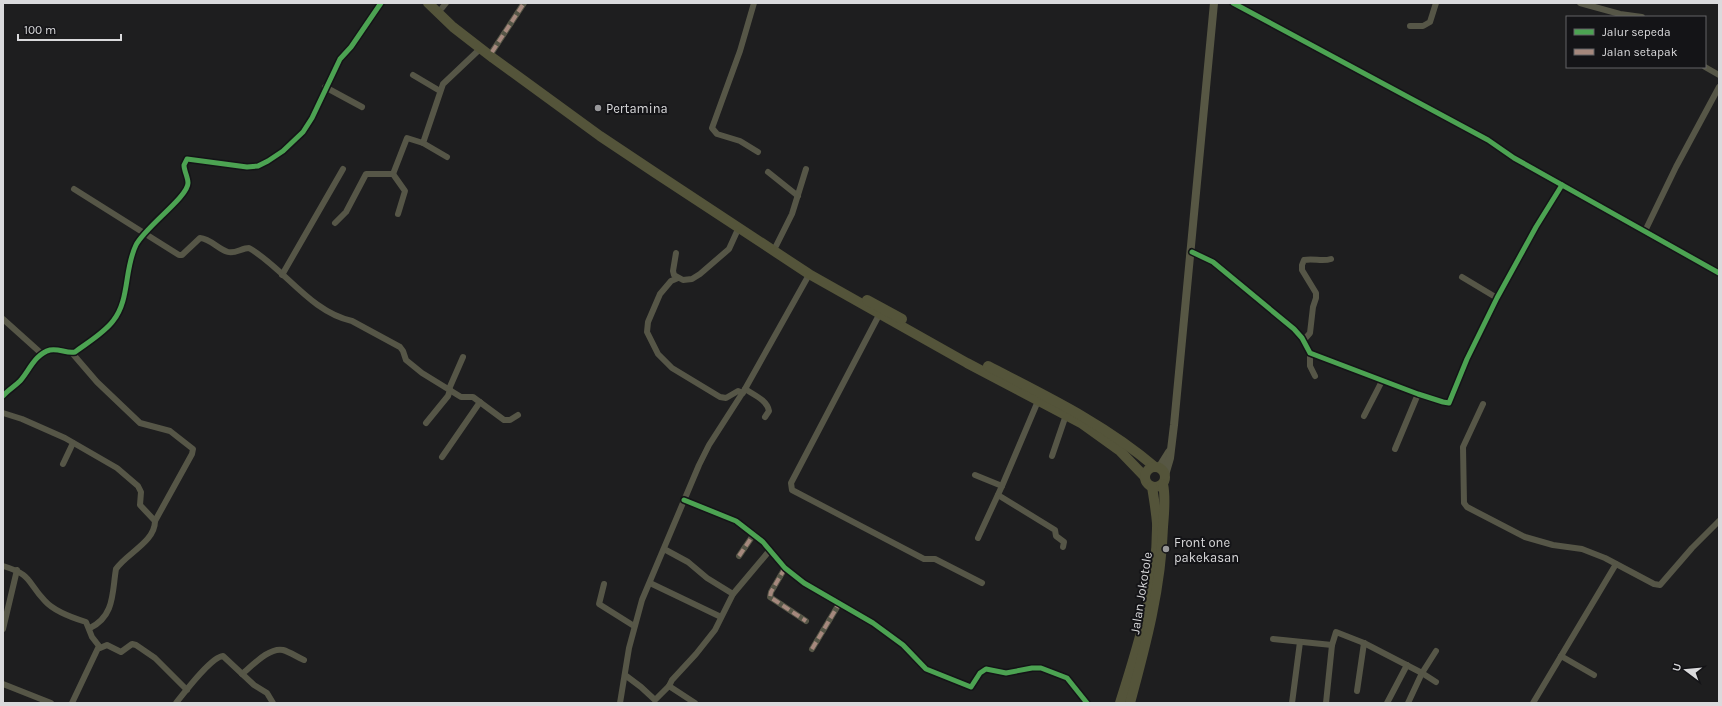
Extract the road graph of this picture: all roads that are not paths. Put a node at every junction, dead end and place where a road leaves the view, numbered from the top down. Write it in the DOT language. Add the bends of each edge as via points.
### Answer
graph roads {
  1 [pos="381,3"];
  2 [pos="428,3"];
  3 [pos="524,3"];
  4 [pos="754,3"];
  5 [pos="1214,3"];
  6 [pos="1233,3"];
  7 [pos="1436,3"];
  8 [pos="1580,3"];
  9 [pos="441,5"];
  10 [pos="1635,16"];
  11 [pos="1410,26"];
  12 [pos="481,48"];
  13 [pos="492,52"];
  14 [pos="1706,68"];
  15 [pos="413,75"];
  16 [pos="1719,75"];
  17 [pos="1719,86"];
  18 [pos="326,87"];
  19 [pos="440,91"];
  20 [pos="362,107"];
  21 [pos="423,143"];
  22 [pos="758,152"];
  23 [pos="447,157"];
  24 [pos="344,169"];
  25 [pos="806,169"];
  26 [pos="768,172"];
  27 [pos="393,174"];
  28 [pos="1562,185"];
  29 [pos="74,189"];
  30 [pos="798,196"];
  31 [pos="398,214"];
  32 [pos="335,224"];
  33 [pos="739,227"];
  34 [pos="1645,231"];
  35 [pos="143,233"];
  36 [pos="776,246"];
  37 [pos="1192,252"];
  38 [pos="676,253"];
  39 [pos="1331,259"];
  40 [pos="810,272"];
  41 [pos="1719,273"];
  42 [pos="282,275"];
  43 [pos="1462,277"];
  44 [pos="678,278"];
  45 [pos="1497,298"];
  46 [pos="880,315"];
  47 [pos="3,319"];
  48 [pos="1303,341"];
  49 [pos="72,353"];
  50 [pos="1310,353"];
  51 [pos="42,354"];
  52 [pos="463,357"];
  53 [pos="986,369"];
  54 [pos="1315,376"];
  55 [pos="1382,380"];
  56 [pos="449,390"];
  57 [pos="744,391"];
  58 [pos="3,394"];
  59 [pos="1418,394"];
  60 [pos="1038,401"];
  61 [pos="480,402"];
  62 [pos="1483,404"];
  63 [pos="3,413"];
  64 [pos="518,415"];
  65 [pos="1066,415"];
  66 [pos="1364,416"];
  67 [pos="765,417"];
  68 [pos="426,423"];
  69 [pos="73,443"];
  70 [pos="1395,449"];
  71 [pos="1052,456"];
  72 [pos="442,457"];
  73 [pos="63,464"];
  74 [pos="1160,474"];
  75 [pos="975,475"];
  76 [pos="1146,477"];
  77 [pos="1002,486"];
  78 [pos="1152,487"];
  79 [pos="998,495"];
  80 [pos="684,500"];
  81 [pos="155,521"];
  82 [pos="1719,521"];
  83 [pos="754,534"];
  84 [pos="978,538"];
  85 [pos="1063,547"];
  86 [pos="664,549"];
  87 [pos="770,550"];
  88 [pos="739,556"];
  89 [pos="1616,564"];
  90 [pos="3,566"];
  91 [pos="785,568"];
  92 [pos="17,570"];
  93 [pos="650,583"];
  94 [pos="982,583"];
  95 [pos="604,584"];
  96 [pos="733,594"];
  97 [pos="839,604"];
  98 [pos="721,617"];
  99 [pos="806,621"];
  100 [pos="634,626"];
  101 [pos="90,628"];
  102 [pos="3,629"];
  103 [pos="1273,639"];
  104 [pos="1300,642"];
  105 [pos="1364,643"];
  106 [pos="1332,645"];
  107 [pos="100,648"];
  108 [pos="812,649"];
  109 [pos="1436,651"];
  110 [pos="1561,656"];
  111 [pos="304,660"];
  112 [pos="1407,665"];
  113 [pos="1422,673"];
  114 [pos="242,674"];
  115 [pos="625,675"];
  116 [pos="1594,675"];
  117 [pos="1436,682"];
  118 [pos="3,684"];
  119 [pos="669,686"];
  120 [pos="187,690"];
  121 [pos="1357,691"];
  122 [pos="51,703"];
  123 [pos="72,703"];
  124 [pos="176,703"];
  125 [pos="273,703"];
  126 [pos="620,703"];
  127 [pos="695,703"];
  128 [pos="1086,703"];
  129 [pos="1120,703"];
  130 [pos="1130,703"];
  131 [pos="1292,703"];
  132 [pos="1326,703"];
  133 [pos="1387,703"];
  134 [pos="1408,703"];
  135 [pos="1532,703"];
  1 -- 18 [label="street" via="340,59"];
  2 -- 12 [label="highway" via="453,27"];
  3 -- 13 [label="street"];
  4 -- 22 [label="street" via="740,51 712,128 717,134 740,141"];
  5 -- 37 [label="main road"];
  6 -- 28 [label="street" via="1488,140"];
  7 -- 11 [label="street" via="1430,22 1423,26"];
  8 -- 10 [label="street"];
  9 -- 13 [label="highway"];
  12 -- 19 [label="street" via="443,84"];
  12 -- 33 [label="highway" via="600,136"];
  13 -- 36 [label="highway" via="603,133"];
  14 -- 16 [label="street"];
  15 -- 19 [label="street"];
  17 -- 34 [label="street"];
  18 -- 20 [label="street"];
  18 -- 35 [label="street" via="303,132 268,161 258,166 247,167 187,159 184,170 188,182 184,193"];
  19 -- 21 [label="street"];
  21 -- 23 [label="street"];
  21 -- 27 [label="street" via="407,138"];
  24 -- 42 [label="street"];
  25 -- 30 [label="street"];
  26 -- 30 [label="street"];
  27 -- 31 [label="street" via="405,191"];
  27 -- 32 [label="street" via="366,174 346,212"];
  28 -- 34 [label="street"];
  28 -- 45 [label="street"];
  29 -- 35 [label="street"];
  30 -- 36 [label="street"];
  33 -- 40 [label="highway"];
  33 -- 44 [label="street" via="728,249 700,274 692,279"];
  34 -- 41 [label="street"];
  35 -- 42 [label="street" via="179,255 200,238 205,238 227,252 249,248"];
  35 -- 49 [label="street" via="132,254 121,305 113,322"];
  36 -- 40 [label="highway"];
  37 -- 48 [label="street" via="1213,262 1294,329"];
  37 -- 74 [label="main road" via="1172,448"];
  38 -- 44 [label="street" via="673,271"];
  39 -- 48 [label="street" via="1323,262 1308,259 1304,260 1302,265 1302,270 1316,293 1310,333"];
  40 -- 46 [label="highway"];
  40 -- 53 [label="highway"];
  40 -- 57 [label="street"];
  42 -- 56 [label="street" via="321,307 400,347 409,363"];
  43 -- 45 [label="street"];
  44 -- 57 [label="street" via="666,286 648,322 648,332 658,354 672,368 720,397 726,398 738,391"];
  45 -- 59 [label="street" via="1450,401 1443,402"];
  46 -- 53 [label="highway"];
  46 -- 94 [label="street" via="790,487 924,559 935,559"];
  47 -- 51 [label="street"];
  48 -- 50 [label="street"];
  49 -- 51 [label="street" via="60,349"];
  49 -- 81 [label="street" via="97,382 140,423 170,432 193,449"];
  50 -- 54 [label="street" via="1310,366"];
  50 -- 55 [label="street"];
  51 -- 58 [label="street" via="21,380"];
  52 -- 56 [label="street"];
  53 -- 60 [label="highway"];
  53 -- 74 [label="highway" via="1082,415 1130,447"];
  55 -- 59 [label="street"];
  55 -- 66 [label="street"];
  56 -- 61 [label="street" via="461,397 473,397"];
  56 -- 68 [label="street" via="448,396"];
  57 -- 67 [label="street" via="764,402 769,411"];
  57 -- 80 [label="street" via="709,444"];
  59 -- 70 [label="street"];
  60 -- 65 [label="highway"];
  60 -- 77 [label="street"];
  61 -- 64 [label="street" via="504,420 510,420"];
  61 -- 72 [label="street"];
  62 -- 89 [label="street" via="1463,447 1464,503 1467,507 1525,537 1553,545 1582,549"];
  63 -- 69 [label="street"];
  65 -- 71 [label="street"];
  65 -- 76 [label="highway" via="1100,435"];
  69 -- 73 [label="street"];
  69 -- 81 [label="street" via="117,468 138,486 141,492 140,505"];
  74 -- 76 [label="highway" via="1148,470"];
  74 -- 78 [label="highway" via="1158,487"];
  74 -- 130 [label="highway, Jalan Jokotole" via="1164,496 1157,594"];
  75 -- 77 [label="street"];
  76 -- 78 [label="highway" via="1147,483"];
  77 -- 79 [label="street"];
  78 -- 129 [label="highway, Jalan Jokotole" via="1157,525 1152,576 1141,628"];
  79 -- 84 [label="street"];
  79 -- 85 [label="street" via="1055,530 1056,536 1064,542"];
  80 -- 83 [label="street" via="736,521"];
  80 -- 86 [label="street"];
  81 -- 101 [label="street" via="147,540 116,569 109,610 100,622"];
  82 -- 89 [label="street" via="1660,585"];
  83 -- 87 [label="street"];
  83 -- 88 [label="street"];
  86 -- 93 [label="street"];
  86 -- 96 [label="street" via="688,562 707,578"];
  87 -- 91 [label="street"];
  87 -- 96 [label="street"];
  89 -- 110 [label="street"];
  90 -- 92 [label="street"];
  91 -- 97 [label="street"];
  91 -- 99 [label="street" via="770,597"];
  92 -- 101 [label="street" via="29,579 45,601 56,609 86,622"];
  92 -- 102 [label="street"];
  93 -- 98 [label="street"];
  93 -- 100 [label="street"];
  95 -- 100 [label="street" via="599,604"];
  96 -- 98 [label="street"];
  97 -- 108 [label="street"];
  97 -- 128 [label="street" via="864,617 903,645 926,669 938,675 971,687 980,673 986,670 1006,673 1041,668 1067,678"];
  98 -- 119 [label="street" via="696,654"];
  100 -- 115 [label="street"];
  101 -- 107 [label="street" via="92,637"];
  103 -- 104 [label="street"];
  104 -- 106 [label="street"];
  104 -- 131 [label="street"];
  105 -- 106 [label="street" via="1336,632"];
  105 -- 112 [label="street"];
  105 -- 121 [label="street"];
  106 -- 132 [label="street"];
  107 -- 120 [label="street" via="107,645 121,652 132,644 136,645 155,658"];
  107 -- 123 [label="street" via="91,661"];
  109 -- 113 [label="street"];
  110 -- 116 [label="street"];
  110 -- 135 [label="street"];
  111 -- 114 [label="street" via="284,650 277,650 263,657"];
  112 -- 113 [label="street"];
  112 -- 133 [label="street"];
  113 -- 117 [label="street"];
  113 -- 134 [label="street"];
  114 -- 120 [label="street" via="225,658 220,657"];
  114 -- 125 [label="street" via="267,693"];
  115 -- 119 [label="street" via="655,700"];
  115 -- 126 [label="street"];
  118 -- 122 [label="street"];
  119 -- 127 [label="street"];
  120 -- 124 [label="street"];
}
